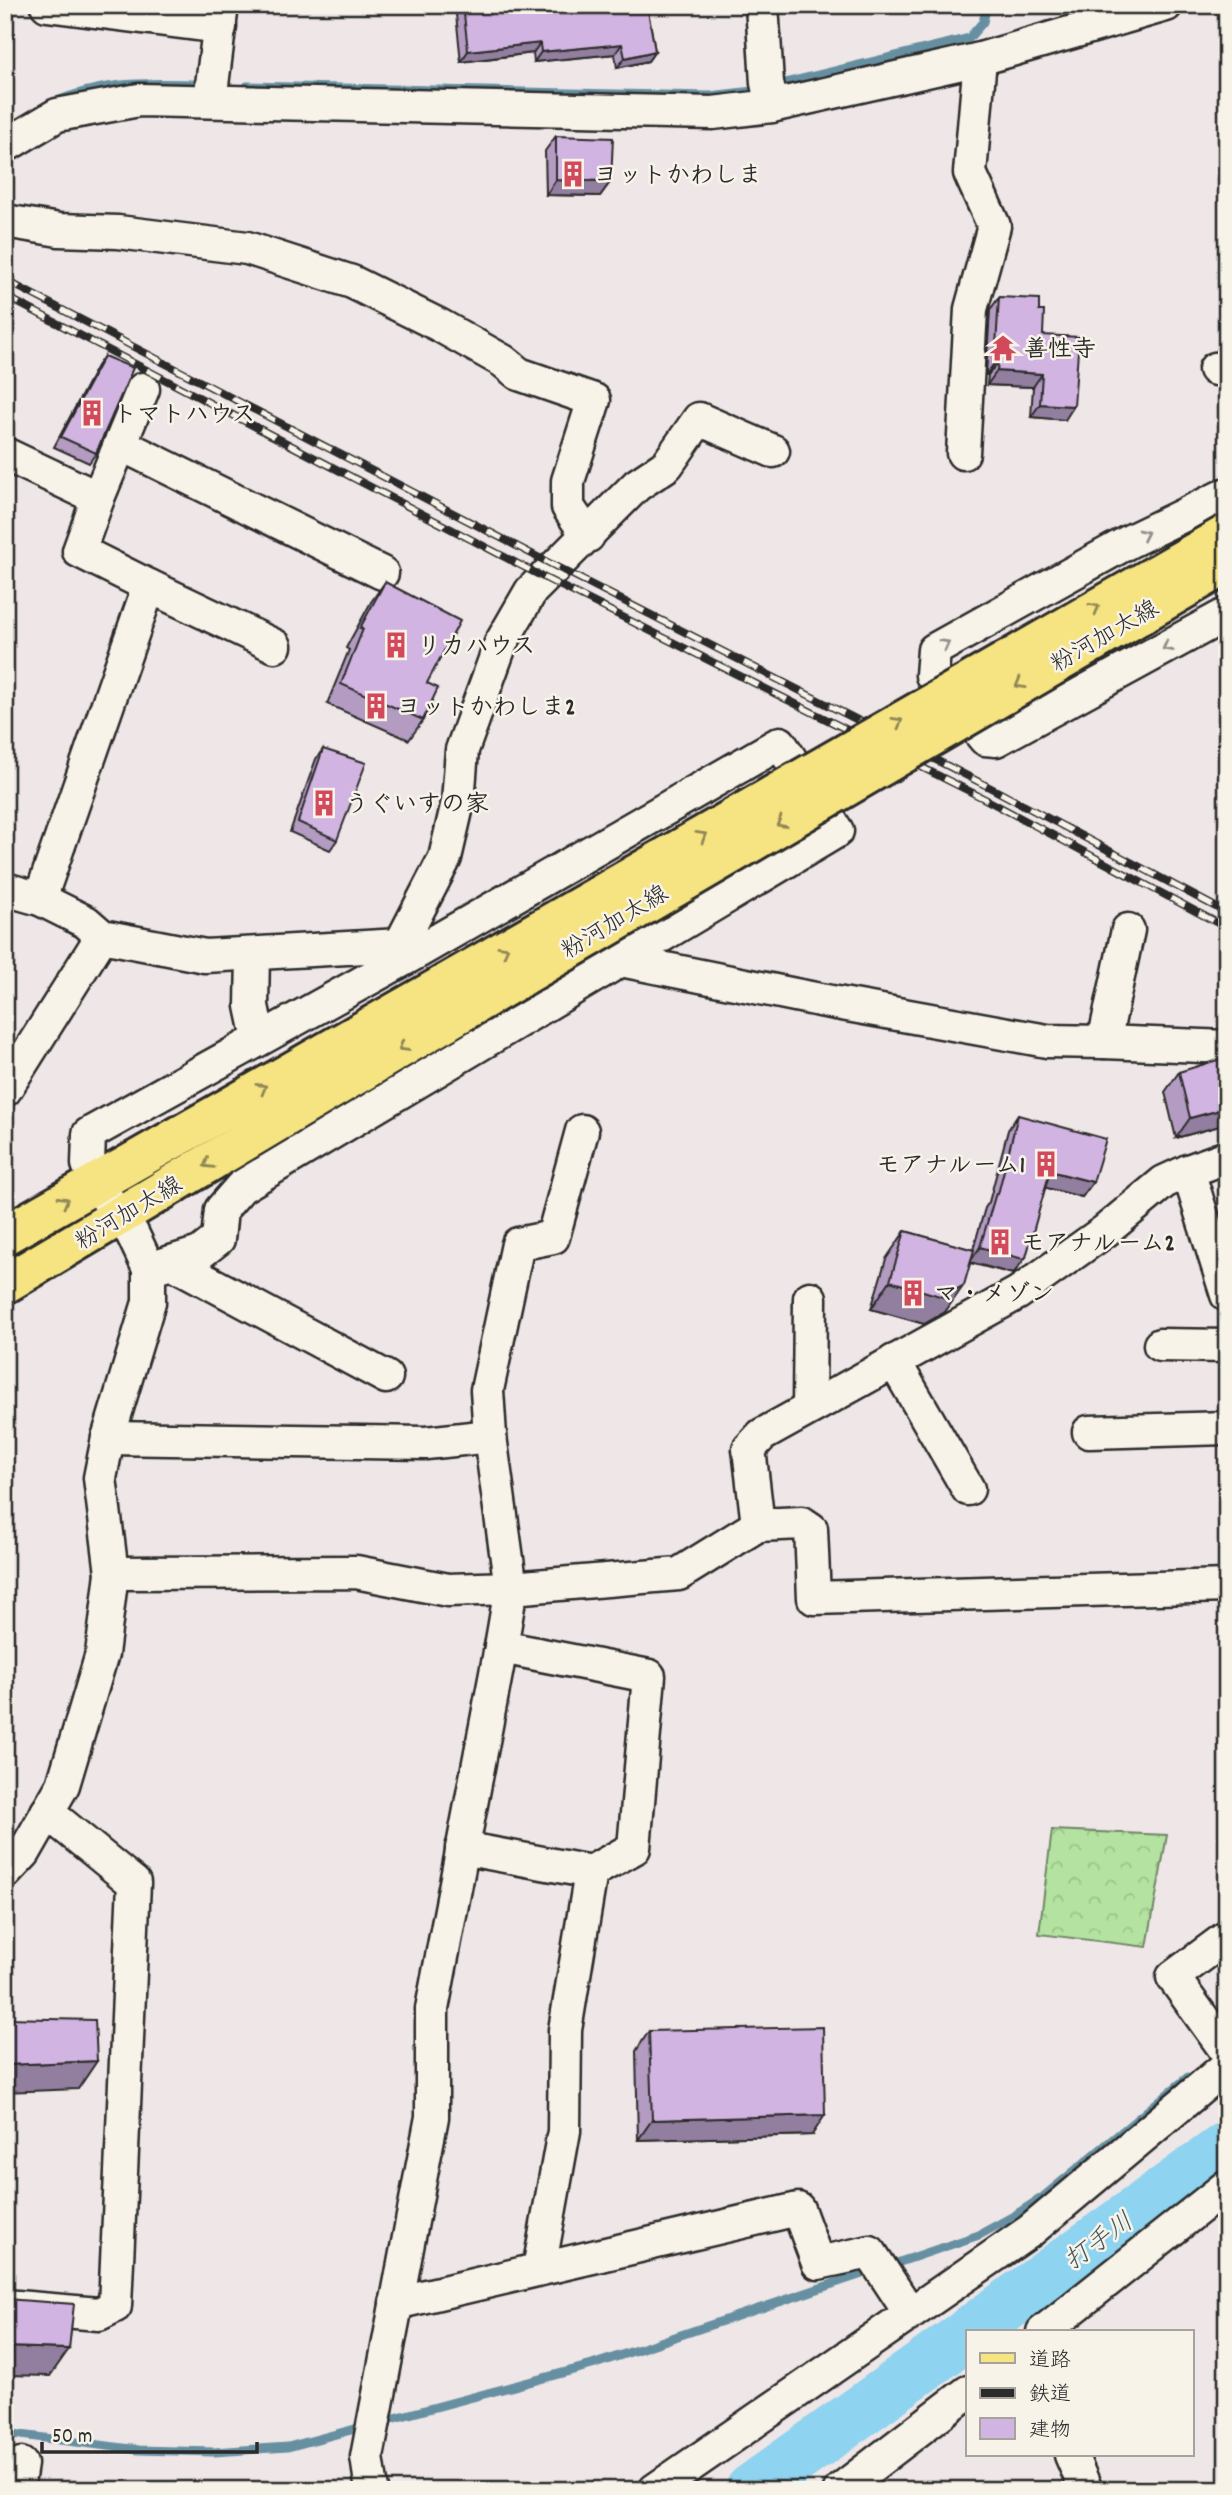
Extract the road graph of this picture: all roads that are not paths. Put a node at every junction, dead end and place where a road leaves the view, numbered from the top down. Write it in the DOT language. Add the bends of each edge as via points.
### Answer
graph roads {
  1 [pos="47,5"];
  2 [pos="762,5"];
  3 [pos="1166,5"];
  4 [pos="221,16"];
  5 [pos="980,59"];
  6 [pos="769,95"];
  7 [pos="211,101"];
  8 [pos="5,146"];
  9 [pos="5,221"];
  10 [pos="143,390"];
  11 [pos="120,444"];
  12 [pos="773,451"];
  13 [pos="963,453"];
  14 [pos="5,454"];
  15 [pos="1227,494"];
  16 [pos="98,498"];
  17 [pos="1227,534"];
  18 [pos="588,536"];
  19 [pos="1227,564"];
  20 [pos="382,573"];
  21 [pos="149,586"];
  22 [pos="1227,614"];
  23 [pos="275,646"];
  24 [pos="5,889"];
  25 [pos="40,899"];
  26 [pos="1128,930"];
  27 [pos="102,936"];
  28 [pos="410,948"];
  29 [pos="253,955"];
  30 [pos="621,960"];
  31 [pos="454,998"];
  32 [pos="259,1039"];
  33 [pos="1104,1042"];
  34 [pos="1227,1047"];
  35 [pos="6,1087"];
  36 [pos="582,1131"];
  37 [pos="1227,1157"];
  38 [pos="1188,1171"];
  39 [pos="96,1182"];
  40 [pos="119,1217"];
  41 [pos="5,1235"];
  42 [pos="160,1265"];
  43 [pos="5,1284"];
  44 [pos="1227,1295"];
  45 [pos="810,1298"];
  46 [pos="1160,1345"];
  47 [pos="1227,1346"];
  48 [pos="894,1361"];
  49 [pos="386,1377"];
  50 [pos="809,1408"];
  51 [pos="1227,1428"];
  52 [pos="1089,1432"];
  53 [pos="490,1436"];
  54 [pos="108,1438"];
  55 [pos="968,1489"];
  56 [pos="758,1525"];
  57 [pos="111,1573"];
  58 [pos="1227,1586"];
  59 [pos="511,1588"];
  60 [pos="500,1647"];
  61 [pos="47,1812"];
  62 [pos="462,1848"];
  63 [pos="591,1872"];
  64 [pos="5,1873"];
  65 [pos="1227,1937"];
  66 [pos="1227,2052"];
  67 [pos="1227,2066"];
  68 [pos="1227,2186"];
  69 [pos="540,2269"];
  70 [pos="396,2303"];
  71 [pos="5,2305"];
  72 [pos="910,2313"];
  73 [pos="1046,2330"];
  74 [pos="966,2394"];
  75 [pos="1076,2457"];
  76 [pos="372,2490"];
  77 [pos="655,2490"];
  78 [pos="840,2490"];
  79 [pos="1086,2490"];
  1 -- 4 [label="street"];
  2 -- 6 [label="street"];
  3 -- 5 [label="street"];
  4 -- 7 [label="street"];
  5 -- 6 [label="street"];
  5 -- 13 [label="street" via="970,173 994,226 971,309"];
  6 -- 7 [label="street" via="713,113"];
  7 -- 8 [label="street" via="139,100 57,115"];
  9 -- 18 [label="street" via="247,248 352,282 439,325 519,374 594,400 568,481 568,507"];
  10 -- 11 [label="street"];
  11 -- 16 [label="street"];
  11 -- 20 [label="street"];
  12 -- 18 [label="street" via="699,419 667,465 637,485"];
  14 -- 16 [label="street"];
  22 -- 15 [label="street, one-way" via="996,740 985,739 932,675 934,650 1130,541"];
  16 -- 21 [label="street" via="79,551"];
  31 -- 17 [label="main road, 粉河加太線, one-way, bridge"];
  18 -- 28 [label="street" via="531,591 500,643 462,750 458,802 444,859"];
  19 -- 31 [label="main road, 粉河加太線, one-way, bridge" via="668,889"];
  21 -- 23 [label="street"];
  21 -- 25 [label="street"];
  24 -- 25 [label="street"];
  25 -- 27 [label="street" via="86,922"];
  26 -- 33 [label="street"];
  27 -- 29 [label="street" via="205,956"];
  27 -- 35 [label="street"];
  28 -- 29 [label="street"];
  28 -- 30 [label="street" via="780,743 838,831"];
  28 -- 32 [label="street"];
  29 -- 32 [label="street" via="252,1006"];
  30 -- 33 [label="street" via="1046,1041"];
  30 -- 42 [label="street" via="241,1187 221,1210 218,1239 200,1253"];
  39 -- 31 [label="main road, 粉河加太線, one-way"];
  31 -- 40 [label="main road, 粉河加太線, one-way"];
  32 -- 39 [label="street" via="89,1134 88,1164"];
  33 -- 34 [label="street"];
  36 -- 53 [label="street" via="553,1237 518,1244 487,1390"];
  37 -- 38 [label="street"];
  38 -- 44 [label="street"];
  38 -- 48 [label="street" via="1164,1182 1018,1293"];
  39 -- 40 [label="street"];
  41 -- 39 [label="main road, 粉河加太線, one-way"];
  40 -- 42 [label="street"];
  40 -- 43 [label="main road, 粉河加太線"];
  42 -- 49 [label="street"];
  42 -- 54 [label="street"];
  45 -- 50 [label="street"];
  46 -- 47 [label="street"];
  48 -- 50 [label="street"];
  48 -- 55 [label="street"];
  50 -- 56 [label="street" via="762,1435 749,1449"];
  51 -- 52 [label="street"];
  53 -- 54 [label="street" via="426,1443"];
  53 -- 59 [label="street"];
  54 -- 57 [label="street" via="100,1478"];
  56 -- 58 [label="street" via="802,1523 811,1530 814,1598"];
  56 -- 59 [label="street" via="678,1574"];
  57 -- 59 [label="street" via="356,1572 448,1590"];
  57 -- 61 [label="street" via="102,1654 63,1785"];
  59 -- 60 [label="street"];
  60 -- 62 [label="street"];
  60 -- 63 [label="street" via="649,1676 634,1848"];
  61 -- 64 [label="street" via="24,1853"];
  61 -- 71 [label="street" via="134,1883 115,2306 99,2314"];
  62 -- 63 [label="street"];
  62 -- 70 [label="street" via="432,2009 432,2117"];
  63 -- 69 [label="street" via="565,2029 564,2131"];
  65 -- 66 [label="street" via="1173,1977"];
  67 -- 72 [label="street" via="1030,2231"];
  68 -- 73 [label="street"];
  69 -- 70 [label="street"];
  69 -- 72 [label="street" via="798,2209 818,2263 870,2252"];
  70 -- 76 [label="street" via="367,2457"];
  72 -- 77 [label="street"];
  74 -- 78 [label="street"];
  75 -- 79 [label="street"];
}
